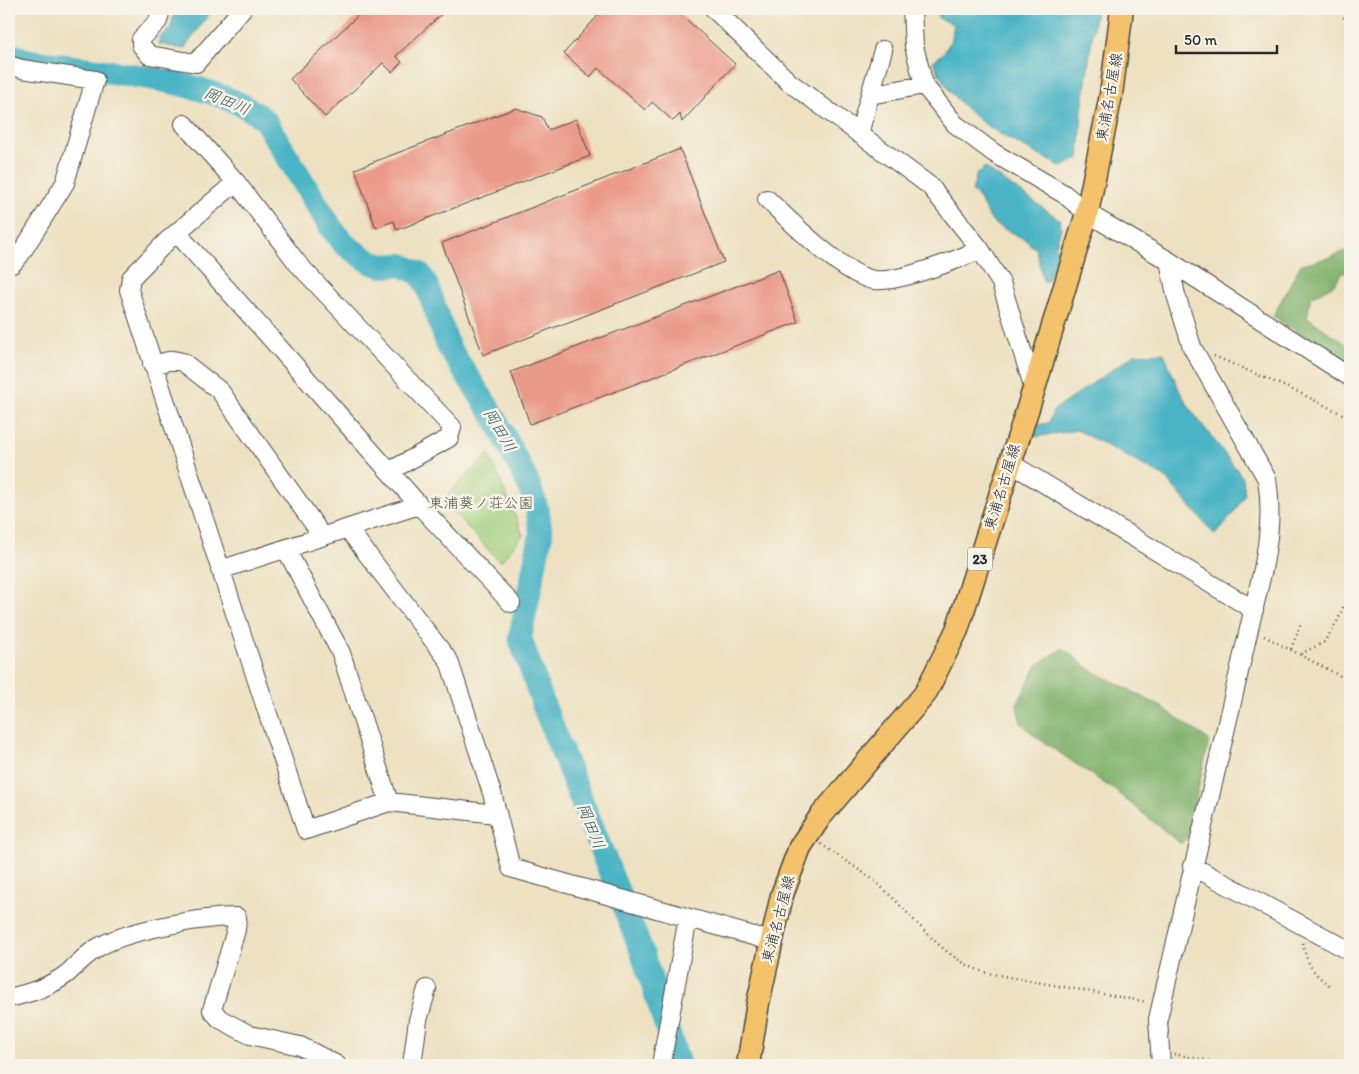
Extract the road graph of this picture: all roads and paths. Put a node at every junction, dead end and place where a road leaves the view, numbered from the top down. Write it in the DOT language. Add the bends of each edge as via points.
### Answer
graph roads {
  1 [pos="161,9"];
  2 [pos="242,9"];
  3 [pos="714,9"];
  4 [pos="912,9"];
  5 [pos="1122,9"];
  6 [pos="1338,9"];
  7 [pos="1350,33"];
  8 [pos="883,50"];
  9 [pos="9,65"];
  10 [pos="924,85"];
  11 [pos="870,96"];
  12 [pos="184,124"];
  13 [pos="859,134"];
  14 [pos="236,182"];
  15 [pos="767,199"];
  16 [pos="1087,213"];
  17 [pos="177,233"];
  18 [pos="980,249"];
  19 [pos="1169,261"];
  20 [pos="9,262"];
  21 [pos="1192,347"];
  22 [pos="152,364"];
  23 [pos="1350,377"];
  24 [pos="1034,389"];
  25 [pos="1350,418"];
  26 [pos="1010,463"];
  27 [pos="390,471"];
  28 [pos="419,504"];
  29 [pos="348,529"];
  30 [pos="320,536"];
  31 [pos="286,549"];
  32 [pos="220,570"];
  33 [pos="1350,591"];
  34 [pos="511,603"];
  35 [pos="1254,610"];
  36 [pos="1301,623"];
  37 [pos="1250,629"];
  38 [pos="1291,649"];
  39 [pos="1301,654"];
  40 [pos="1350,681"];
  41 [pos="389,802"];
  42 [pos="496,814"];
  43 [pos="808,836"];
  44 [pos="1192,866"];
  45 [pos="688,918"];
  46 [pos="1303,924"];
  47 [pos="771,941"];
  48 [pos="1350,951"];
  49 [pos="1329,984"];
  50 [pos="427,989"];
  51 [pos="9,998"];
  52 [pos="1160,1005"];
  53 [pos="1160,1060"];
  54 [pos="337,1065"];
  55 [pos="412,1065"];
  56 [pos="661,1065"];
  57 [pos="748,1065"];
  58 [pos="1232,1065"];
  1 -- 2 [label="street" via="158,21 141,39 144,51 149,55 196,63"];
  3 -- 13 [label="street" via="789,82"];
  4 -- 10 [label="street" via="914,46"];
  5 -- 16 [label="main road, 東浦名古屋線 / 23" via="1111,95"];
  6 -- 7 [label="path"];
  8 -- 11 [label="street"];
  9 -- 20 [label="street" via="95,80 65,183 20,255 12,264"];
  10 -- 11 [label="street"];
  10 -- 16 [label="street" via="954,124 971,138 1064,194"];
  11 -- 13 [label="street"];
  12 -- 14 [label="street"];
  13 -- 18 [label="street" via="930,186"];
  14 -- 17 [label="street"];
  14 -- 27 [label="street" via="298,264 452,427 449,438"];
  15 -- 18 [label="street" via="799,230 844,265 872,280 887,280 964,257"];
  16 -- 19 [label="street"];
  16 -- 24 [label="main road, 東浦名古屋線 / 23"];
  17 -- 22 [label="street" via="131,278 128,286"];
  17 -- 27 [label="street"];
  18 -- 24 [label="street" via="1002,283"];
  19 -- 21 [label="street"];
  19 -- 23 [label="street"];
  21 -- 25 [label="path"];
  21 -- 35 [label="street" via="1266,479 1270,499 1270,536"];
  22 -- 30 [label="street" via="173,360 183,362 220,391"];
  22 -- 32 [label="street"];
  24 -- 26 [label="main road, 東浦名古屋線 / 23"];
  26 -- 35 [label="street"];
  26 -- 43 [label="main road, 東浦名古屋線 / 23" via="957,630 925,694 847,784"];
  27 -- 28 [label="street"];
  28 -- 29 [label="street"];
  28 -- 34 [label="street"];
  29 -- 30 [label="street"];
  29 -- 42 [label="street" via="448,661"];
  30 -- 31 [label="street"];
  31 -- 32 [label="street"];
  31 -- 41 [label="street" via="340,653"];
  32 -- 41 [label="street" via="306,830"];
  33 -- 39 [label="path" via="1324,642"];
  35 -- 37 [label="street"];
  36 -- 38 [label="path"];
  37 -- 38 [label="path"];
  37 -- 44 [label="street"];
  38 -- 39 [label="path"];
  39 -- 40 [label="path"];
  41 -- 42 [label="street"];
  42 -- 45 [label="street" via="511,868"];
  43 -- 47 [label="main road, 東浦名古屋線 / 23" via="800,847 782,895"];
  43 -- 52 [label="path" via="878,884 922,930 952,956 971,967 987,974"];
  44 -- 46 [label="street"];
  44 -- 52 [label="street"];
  45 -- 47 [label="street"];
  45 -- 56 [label="street"];
  46 -- 48 [label="street"];
  46 -- 49 [label="path" via="1303,945 1310,966"];
  47 -- 57 [label="main road, 東浦名古屋線 / 23"];
  50 -- 55 [label="street" via="418,1020"];
  51 -- 54 [label="street" via="36,991 55,981 105,943 144,931 237,917 212,1010 220,1019 250,1035 300,1046"];
  52 -- 53 [label="street" via="1157,1039"];
  53 -- 58 [label="path" via="1174,1054"];
}
